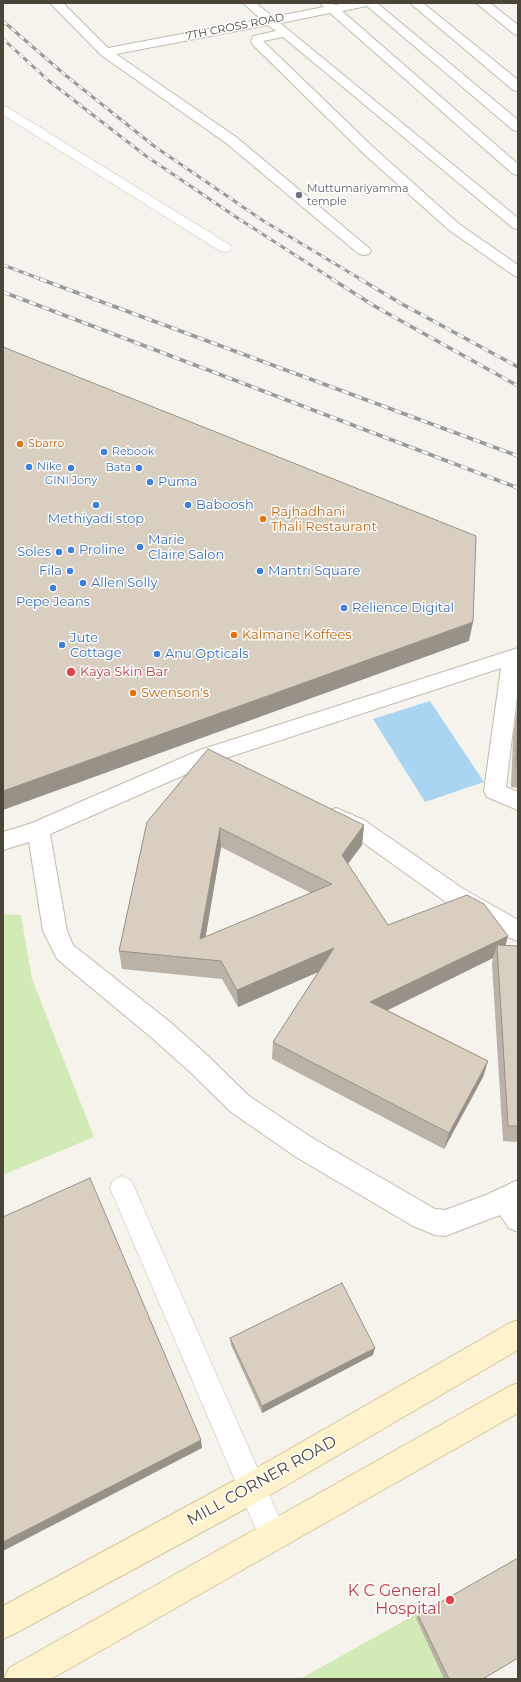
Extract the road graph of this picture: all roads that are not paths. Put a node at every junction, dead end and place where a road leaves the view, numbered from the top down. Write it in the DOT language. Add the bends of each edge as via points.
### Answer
graph roads {
  1 [pos="56,3"];
  2 [pos="248,3"];
  3 [pos="365,3"];
  4 [pos="370,3"];
  5 [pos="416,3"];
  6 [pos="482,3"];
  7 [pos="329,6"];
  8 [pos="271,21"];
  9 [pos="518,31"];
  10 [pos="286,34"];
  11 [pos="105,52"];
  12 [pos="518,87"];
  13 [pos="3,110"];
  14 [pos="518,127"];
  15 [pos="518,171"];
  16 [pos="518,210"];
  17 [pos="504,214"];
  18 [pos="518,225"];
  19 [pos="225,248"];
  20 [pos="364,251"];
  21 [pos="518,272"];
  22 [pos="515,656"];
  23 [pos="207,756"];
  24 [pos="235,769"];
  25 [pos="518,801"];
  26 [pos="320,809"];
  27 [pos="38,830"];
  28 [pos="3,842"];
  29 [pos="518,931"];
  30 [pos="122,1188"];
  31 [pos="514,1204"];
  32 [pos="518,1334"];
  33 [pos="518,1397"];
  34 [pos="252,1488"];
  35 [pos="272,1536"];
  36 [pos="3,1623"];
  37 [pos="34,1675"];
  1 -- 11 [label="street"];
  2 -- 8 [label="street"];
  3 -- 7 [label="street, 7TH CROSS ROAD"];
  4 -- 14 [label="street"];
  5 -- 12 [label="street"];
  6 -- 9 [label="street"];
  7 -- 8 [label="street, 7TH CROSS ROAD"];
  7 -- 15 [label="street"];
  8 -- 10 [label="street"];
  8 -- 11 [label="street, 7TH CROSS ROAD"];
  10 -- 17 [label="street"];
  10 -- 21 [label="street" via="257,39 257,42 369,151 454,227"];
  11 -- 20 [label="street" via="231,140"];
  13 -- 19 [label="lane"];
  16 -- 17 [label="street"];
  17 -- 18 [label="street"];
  22 -- 23 [label="street"];
  22 -- 25 [label="street" via="495,791"];
  23 -- 24 [label="street"];
  23 -- 27 [label="street"];
  26 -- 29 [label="street" via="356,826 454,895"];
  27 -- 28 [label="street"];
  27 -- 31 [label="street" via="55,931 65,952 161,1030 240,1104 305,1148 422,1217 435,1222 446,1222 492,1206"];
  30 -- 34 [label="lane"];
  32 -- 34 [label="main road, MILL CORNER ROAD"];
  33 -- 35 [label="main road"];
  34 -- 35 [label="lane"];
  34 -- 36 [label="main road, MILL CORNER ROAD"];
  35 -- 37 [label="main road"];
}
